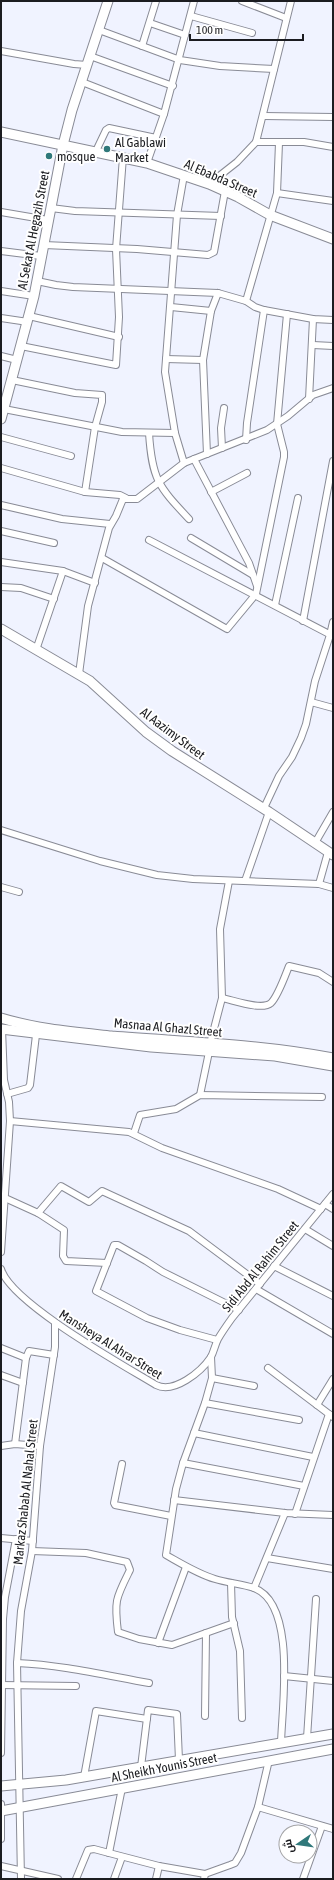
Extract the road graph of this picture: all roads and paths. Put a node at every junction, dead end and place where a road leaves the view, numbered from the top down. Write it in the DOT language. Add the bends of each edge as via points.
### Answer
graph roads {
  1 [pos="108,1"];
  2 [pos="156,1"];
  3 [pos="194,1"];
  4 [pos="242,1"];
  5 [pos="291,1"];
  6 [pos="191,16"];
  7 [pos="286,18"];
  8 [pos="150,23"];
  9 [pos="99,30"];
  10 [pos="252,32"];
  11 [pos="185,35"];
  12 [pos="142,46"];
  13 [pos="1,51"];
  14 [pos="90,56"];
  15 [pos="180,60"];
  16 [pos="87,65"];
  17 [pos="274,69"];
  18 [pos="82,82"];
  19 [pos="173,86"];
  20 [pos="164,114"];
  21 [pos="264,116"];
  22 [pos="333,117"];
  23 [pos="1,132"];
  24 [pos="156,138"];
  25 [pos="256,142"];
  26 [pos="279,143"];
  27 [pos="64,145"];
  28 [pos="333,147"];
  29 [pos="96,151"];
  30 [pos="123,157"];
  31 [pos="147,163"];
  32 [pos="184,175"];
  33 [pos="209,184"];
  34 [pos="225,191"];
  35 [pos="277,193"];
  36 [pos="333,201"];
  37 [pos="51,208"];
  38 [pos="1,212"];
  39 [pos="118,212"];
  40 [pos="270,214"];
  41 [pos="177,215"];
  42 [pos="221,216"];
  43 [pos="48,220"];
  44 [pos="333,239"];
  45 [pos="44,245"];
  46 [pos="116,249"];
  47 [pos="1,251"];
  48 [pos="174,252"];
  49 [pos="42,256"];
  50 [pos="37,281"];
  51 [pos="119,289"];
  52 [pos="171,290"];
  53 [pos="1,291"];
  54 [pos="218,293"];
  55 [pos="34,296"];
  56 [pos="246,300"];
  57 [pos="171,307"];
  58 [pos="264,310"];
  59 [pos="211,311"];
  60 [pos="287,314"];
  61 [pos="1,318"];
  62 [pos="28,319"];
  63 [pos="313,319"];
  64 [pos="333,320"];
  65 [pos="119,337"];
  66 [pos="313,345"];
  67 [pos="21,346"];
  68 [pos="333,346"];
  69 [pos="1,356"];
  70 [pos="166,359"];
  71 [pos="17,360"];
  72 [pos="203,360"];
  73 [pos="12,380"];
  74 [pos="333,388"];
  75 [pos="4,398"];
  76 [pos="309,399"];
  77 [pos="224,408"];
  78 [pos="4,409"];
  79 [pos="1,419"];
  80 [pos="277,424"];
  81 [pos="95,427"];
  82 [pos="149,432"];
  83 [pos="175,433"];
  84 [pos="1,437"];
  85 [pos="246,440"];
  86 [pos="222,448"];
  87 [pos="207,454"];
  88 [pos="71,456"];
  89 [pos="194,459"];
  90 [pos="333,461"];
  91 [pos="184,464"];
  92 [pos="1,468"];
  93 [pos="247,473"];
  94 [pos="158,481"];
  95 [pos="85,492"];
  96 [pos="211,492"];
  97 [pos="126,498"];
  98 [pos="298,498"];
  99 [pos="1,505"];
  100 [pos="189,519"];
  101 [pos="110,524"];
  102 [pos="1,531"];
  103 [pos="191,538"];
  104 [pos="150,540"];
  105 [pos="54,543"];
  106 [pos="102,558"];
  107 [pos="1,562"];
  108 [pos="63,571"];
  109 [pos="253,575"];
  110 [pos="95,583"];
  111 [pos="257,586"];
  112 [pos="1,587"];
  113 [pos="256,594"];
  114 [pos="54,599"];
  115 [pos="275,605"];
  116 [pos="303,621"];
  117 [pos="333,622"];
  118 [pos="1,629"];
  119 [pos="332,635"];
  120 [pos="36,650"];
  121 [pos="79,674"];
  122 [pos="311,702"];
  123 [pos="333,708"];
  124 [pos="267,810"];
  125 [pos="332,815"];
  126 [pos="1,830"];
  127 [pos="315,843"];
  128 [pos="331,854"];
  129 [pos="245,880"];
  130 [pos="230,881"];
  131 [pos="319,884"];
  132 [pos="1,887"];
  133 [pos="333,888"];
  134 [pos="19,892"];
  135 [pos="333,982"];
  136 [pos="222,998"];
  137 [pos="2,1019"];
  138 [pos="2,1029"];
  139 [pos="36,1034"];
  140 [pos="209,1048"];
  141 [pos="333,1058"];
  142 [pos="333,1066"];
  143 [pos="7,1094"];
  144 [pos="200,1095"];
  145 [pos="322,1097"];
  146 [pos="10,1120"];
  147 [pos="134,1134"];
  148 [pos="333,1194"];
  149 [pos="5,1198"];
  150 [pos="325,1204"];
  151 [pos="321,1209"];
  152 [pos="333,1209"];
  153 [pos="38,1213"];
  154 [pos="305,1229"];
  155 [pos="333,1246"];
  156 [pos="1,1252"];
  157 [pos="107,1263"];
  158 [pos="274,1266"];
  159 [pos="1,1269"];
  160 [pos="258,1286"];
  161 [pos="333,1296"];
  162 [pos="239,1310"];
  163 [pos="55,1323"];
  164 [pos="333,1334"];
  165 [pos="218,1340"];
  166 [pos="1,1348"];
  167 [pos="54,1355"];
  168 [pos="211,1357"];
  169 [pos="26,1358"];
  170 [pos="268,1368"];
  171 [pos="1,1376"];
  172 [pos="212,1378"];
  173 [pos="333,1379"];
  174 [pos="23,1383"];
  175 [pos="254,1386"];
  176 [pos="205,1403"];
  177 [pos="317,1405"];
  178 [pos="331,1415"];
  179 [pos="299,1420"];
  180 [pos="194,1434"];
  181 [pos="15,1444"];
  182 [pos="1,1446"];
  183 [pos="40,1446"];
  184 [pos="313,1457"];
  185 [pos="184,1463"];
  186 [pos="122,1464"];
  187 [pos="304,1486"];
  188 [pos="174,1500"];
  189 [pos="285,1513"];
  190 [pos="295,1514"];
  191 [pos="333,1515"];
  192 [pos="171,1516"];
  193 [pos="1,1538"];
  194 [pos="16,1539"];
  195 [pos="33,1541"];
  196 [pos="32,1551"];
  197 [pos="267,1558"];
  198 [pos="186,1567"];
  199 [pos="333,1569"];
  200 [pos="231,1583"];
  201 [pos="254,1588"];
  202 [pos="316,1599"];
  203 [pos="234,1623"];
  204 [pos="206,1633"];
  205 [pos="158,1643"];
  206 [pos="17,1663"];
  207 [pos="284,1676"];
  208 [pos="312,1678"];
  209 [pos="333,1681"];
  210 [pos="149,1683"];
  211 [pos="2,1685"];
  212 [pos="17,1686"];
  213 [pos="76,1686"];
  214 [pos="205,1716"];
  215 [pos="242,1718"];
  216 [pos="147,1719"];
  217 [pos="333,1734"];
  218 [pos="307,1738"];
  219 [pos="281,1743"];
  220 [pos="333,1749"];
  221 [pos="1,1754"];
  222 [pos="179,1760"];
  223 [pos="269,1760"];
  224 [pos="141,1767"];
  225 [pos="84,1777"];
  226 [pos="19,1785"];
  227 [pos="1,1786"];
  228 [pos="122,1788"];
  229 [pos="1,1804"];
  230 [pos="258,1806"];
  231 [pos="20,1808"];
  232 [pos="1,1811"];
  233 [pos="322,1826"];
  234 [pos="333,1829"];
  235 [pos="1,1839"];
  236 [pos="109,1853"];
  237 [pos="122,1857"];
  238 [pos="1,1866"];
  239 [pos="159,1866"];
  240 [pos="21,1870"];
  241 [pos="204,1877"];
  242 [pos="21,1879"];
  243 [pos="58,1879"];
  244 [pos="76,1879"];
  245 [pos="114,1879"];
  246 [pos="156,1879"];
  247 [pos="303,1879"];
  1 -- 9 [label="street, Al Sekat Al Hegazih Street"];
  2 -- 8 [label="street"];
  3 -- 6 [label="street"];
  4 -- 7 [label="street"];
  5 -- 7 [label="street"];
  6 -- 10 [label="street"];
  6 -- 11 [label="street"];
  7 -- 17 [label="street"];
  8 -- 11 [label="street"];
  8 -- 12 [label="street"];
  9 -- 12 [label="street"];
  9 -- 14 [label="street, Al Sekat Al Hegazih Street"];
  11 -- 15 [label="street"];
  12 -- 15 [label="street"];
  13 -- 16 [label="street"];
  14 -- 16 [label="street, Al Sekat Al Hegazih Street"];
  14 -- 19 [label="street"];
  15 -- 17 [label="street" via="220,66"];
  15 -- 19 [label="street"];
  16 -- 18 [label="street, Al Sekat Al Hegazih Street"];
  17 -- 21 [label="street"];
  18 -- 20 [label="street"];
  18 -- 27 [label="street, Al Sekat Al Hegazih Street"];
  19 -- 20 [label="street"];
  20 -- 24 [label="street"];
  21 -- 22 [label="street"];
  21 -- 25 [label="street"];
  23 -- 27 [label="street, Al Ebabda Street"];
  24 -- 29 [label="street" via="109,128"];
  24 -- 31 [label="street"];
  25 -- 26 [label="street"];
  25 -- 33 [label="street" via="238,162"];
  26 -- 28 [label="street" via="304,142"];
  26 -- 35 [label="street"];
  27 -- 29 [label="street, Al Ebabda Street"];
  27 -- 37 [label="street, Al Sekat Al Hegazih Street"];
  29 -- 30 [label="street, Al Ebabda Street"];
  30 -- 31 [label="street, Al Ebabda Street"];
  30 -- 39 [label="street"];
  31 -- 32 [label="street, Al Ebabda Street"];
  32 -- 33 [label="street, Al Ebabda Street"];
  32 -- 41 [label="street"];
  33 -- 34 [label="street, Al Ebabda Street"];
  34 -- 40 [label="street, Al Ebabda Street"];
  34 -- 42 [label="street"];
  35 -- 36 [label="street"];
  35 -- 40 [label="street"];
  37 -- 39 [label="street"];
  37 -- 43 [label="street, Al Sekat Al Hegazih Street"];
  38 -- 43 [label="street"];
  39 -- 41 [label="street"];
  39 -- 46 [label="street"];
  40 -- 44 [label="street, Al Ebabda Street"];
  40 -- 56 [label="street"];
  41 -- 42 [label="street"];
  41 -- 48 [label="street"];
  42 -- 48 [label="street" via="212,254"];
  43 -- 45 [label="street, Al Sekat Al Hegazih Street"];
  45 -- 46 [label="street"];
  45 -- 49 [label="street, Al Sekat Al Hegazih Street"];
  46 -- 48 [label="street"];
  46 -- 51 [label="street"];
  47 -- 49 [label="street"];
  48 -- 52 [label="street"];
  49 -- 50 [label="street, Al Sekat Al Hegazih Street"];
  50 -- 51 [label="street" via="56,285"];
  50 -- 55 [label="street, Al Sekat Al Hegazih Street"];
  51 -- 52 [label="street"];
  51 -- 65 [label="street"];
  52 -- 54 [label="street"];
  52 -- 57 [label="street"];
  53 -- 55 [label="street"];
  54 -- 56 [label="street"];
  54 -- 59 [label="street"];
  55 -- 62 [label="street, Al Sekat Al Hegazih Street"];
  56 -- 58 [label="street" via="255,308"];
  57 -- 59 [label="street"];
  57 -- 70 [label="street"];
  58 -- 60 [label="street"];
  58 -- 85 [label="street"];
  59 -- 72 [label="street"];
  60 -- 63 [label="street"];
  60 -- 80 [label="street"];
  61 -- 62 [label="street"];
  62 -- 65 [label="street"];
  62 -- 67 [label="street, Al Sekat Al Hegazih Street"];
  63 -- 64 [label="street"];
  63 -- 66 [label="street"];
  65 -- 67 [label="street" via="116,365"];
  66 -- 68 [label="street"];
  66 -- 76 [label="street"];
  67 -- 71 [label="street, Al Sekat Al Hegazih Street"];
  69 -- 71 [label="street"];
  70 -- 72 [label="street"];
  70 -- 83 [label="street"];
  71 -- 73 [label="street, Al Sekat Al Hegazih Street"];
  72 -- 87 [label="street"];
  73 -- 75 [label="street, Al Sekat Al Hegazih Street"];
  73 -- 81 [label="street" via="75,393 102,395"];
  74 -- 76 [label="street" via="315,394"];
  75 -- 78 [label="street, Al Sekat Al Hegazih Street"];
  76 -- 80 [label="street"];
  77 -- 86 [label="street"];
  78 -- 79 [label="street, Al Sekat Al Hegazih Street"];
  78 -- 81 [label="street"];
  80 -- 85 [label="street"];
  80 -- 111 [label="street" via="284,458"];
  81 -- 82 [label="street" via="122,432"];
  81 -- 95 [label="street"];
  82 -- 83 [label="street"];
  82 -- 94 [label="street" via="151,460"];
  83 -- 91 [label="street"];
  84 -- 88 [label="street"];
  85 -- 86 [label="street"];
  86 -- 87 [label="street"];
  87 -- 89 [label="street"];
  89 -- 91 [label="street"];
  89 -- 96 [label="street"];
  90 -- 116 [label="street"];
  91 -- 94 [label="street"];
  92 -- 95 [label="street"];
  93 -- 96 [label="street"];
  94 -- 97 [label="street" via="137,499"];
  94 -- 100 [label="street"];
  95 -- 97 [label="street" via="120,495"];
  96 -- 109 [label="street"];
  97 -- 101 [label="street" via="120,502 116,516"];
  98 -- 115 [label="street"];
  99 -- 101 [label="street" via="62,519"];
  101 -- 106 [label="street"];
  102 -- 105 [label="street"];
  103 -- 109 [label="street"];
  104 -- 113 [label="street"];
  106 -- 110 [label="street"];
  106 -- 113 [label="street" via="227,629"];
  107 -- 108 [label="street"];
  108 -- 110 [label="street"];
  108 -- 114 [label="street"];
  109 -- 111 [label="street"];
  110 -- 121 [label="street" via="86,615"];
  111 -- 113 [label="street"];
  112 -- 114 [label="street" via="21,588"];
  113 -- 115 [label="street"];
  114 -- 120 [label="street"];
  115 -- 116 [label="street"];
  116 -- 119 [label="street"];
  117 -- 119 [label="street"];
  118 -- 120 [label="street, Al Aazimy Street"];
  119 -- 122 [label="street" via="315,681"];
  120 -- 121 [label="street, Al Aazimy Street"];
  121 -- 124 [label="street, Al Aazimy Street" via="90,680 146,732 172,751"];
  122 -- 123 [label="street"];
  122 -- 124 [label="street" via="298,744 279,776"];
  124 -- 127 [label="street, Al Aazimy Street"];
  124 -- 129 [label="street"];
  125 -- 127 [label="street"];
  126 -- 130 [label="street" via="100,861 157,875"];
  127 -- 128 [label="street, Al Aazimy Street"];
  128 -- 131 [label="street"];
  129 -- 130 [label="street"];
  129 -- 131 [label="street"];
  130 -- 136 [label="street" via="220,929"];
  131 -- 133 [label="street"];
  132 -- 134 [label="street"];
  135 -- 136 [label="street" via="319,973 289,966 270,1004 258,1007"];
  136 -- 140 [label="street"];
  137 -- 138 [label="street"];
  137 -- 140 [label="street, Masnaa Al Ghazl Street" via="62,1031"];
  138 -- 139 [label="street, Masnaa Al Ghazl Street"];
  138 -- 143 [label="street"];
  139 -- 140 [label="street, Masnaa Al Ghazl Street"];
  139 -- 143 [label="street" via="30,1085 28,1088"];
  140 -- 141 [label="street, Masnaa Al Ghazl Street" via="273,1048"];
  140 -- 142 [label="street, Masnaa Al Ghazl Street"];
  140 -- 144 [label="street"];
  143 -- 146 [label="street"];
  144 -- 145 [label="street"];
  144 -- 147 [label="street" via="176,1109 140,1115"];
  146 -- 147 [label="street" via="106,1128"];
  146 -- 149 [label="street"];
  147 -- 151 [label="street" via="162,1148 278,1190"];
  148 -- 150 [label="street, Sidi Abd Al Rahim Street"];
  149 -- 153 [label="street"];
  149 -- 156 [label="street"];
  150 -- 151 [label="street, Sidi Abd Al Rahim Street"];
  150 -- 152 [label="street"];
  151 -- 154 [label="street, Sidi Abd Al Rahim Street"];
  153 -- 157 [label="street" via="65,1232 63,1256 66,1261"];
  153 -- 160 [label="street" via="61,1186 89,1202 102,1191 189,1231"];
  154 -- 155 [label="street"];
  154 -- 158 [label="street, Sidi Abd Al Rahim Street"];
  157 -- 162 [label="street" via="114,1245 118,1244 163,1272"];
  157 -- 165 [label="street" via="96,1292 147,1318"];
  158 -- 160 [label="street, Sidi Abd Al Rahim Street"];
  158 -- 161 [label="street"];
  159 -- 163 [label="street, Mansheya Al Ahrar Street" via="5,1278"];
  160 -- 162 [label="street, Sidi Abd Al Rahim Street"];
  160 -- 164 [label="street"];
  162 -- 165 [label="street, Sidi Abd Al Rahim Street"];
  163 -- 167 [label="street, Markaz Shabab Al Nahal Street"];
  163 -- 168 [label="street, Mansheya Al Ahrar Street" via="161,1388 172,1387 183,1381"];
  165 -- 168 [label="street, Sidi Abd Al Rahim Street"];
  166 -- 169 [label="street"];
  167 -- 169 [label="street" via="29,1352"];
  167 -- 183 [label="street, Markaz Shabab Al Nahal Street"];
  168 -- 172 [label="street"];
  169 -- 174 [label="street"];
  170 -- 177 [label="street"];
  171 -- 174 [label="street"];
  172 -- 175 [label="street"];
  172 -- 176 [label="street"];
  173 -- 177 [label="street"];
  174 -- 181 [label="street"];
  176 -- 179 [label="street"];
  176 -- 180 [label="street"];
  177 -- 178 [label="street"];
  178 -- 184 [label="street"];
  180 -- 184 [label="street"];
  180 -- 185 [label="street"];
  181 -- 182 [label="street"];
  181 -- 183 [label="street"];
  183 -- 195 [label="street, Markaz Shabab Al Nahal Street"];
  184 -- 187 [label="street"];
  185 -- 187 [label="street"];
  185 -- 188 [label="street"];
  186 -- 192 [label="street" via="115,1505"];
  187 -- 190 [label="street"];
  188 -- 189 [label="street"];
  188 -- 192 [label="street"];
  189 -- 190 [label="street"];
  189 -- 197 [label="street"];
  190 -- 191 [label="street"];
  192 -- 198 [label="street" via="166,1555"];
  193 -- 194 [label="street"];
  194 -- 195 [label="street"];
  194 -- 211 [label="street" via="5,1597"];
  195 -- 196 [label="street, Markaz Shabab Al Nahal Street"];
  196 -- 205 [label="street" via="86,1553 130,1564 130,1570 116,1598 118,1632"];
  196 -- 206 [label="street, Markaz Shabab Al Nahal Street" via="21,1611"];
  197 -- 199 [label="street"];
  197 -- 201 [label="street"];
  198 -- 200 [label="street" via="216,1580"];
  198 -- 205 [label="street"];
  200 -- 201 [label="street"];
  200 -- 203 [label="street"];
  201 -- 207 [label="street" via="267,1596 279,1622 284,1648"];
  202 -- 208 [label="street"];
  203 -- 204 [label="street"];
  203 -- 215 [label="street" via="240,1652"];
  204 -- 205 [label="street" via="172,1645"];
  204 -- 214 [label="street"];
  206 -- 210 [label="street" via="98,1672"];
  206 -- 212 [label="street, Markaz Shabab Al Nahal Street"];
  207 -- 208 [label="street"];
  207 -- 219 [label="street"];
  208 -- 209 [label="street"];
  208 -- 218 [label="street"];
  211 -- 212 [label="street"];
  211 -- 221 [label="street"];
  212 -- 213 [label="street"];
  212 -- 226 [label="street, Markaz Shabab Al Nahal Street"];
  216 -- 222 [label="street" via="148,1710 177,1714"];
  216 -- 224 [label="street"];
  216 -- 225 [label="street" via="96,1711"];
  217 -- 218 [label="street, Al Sheikh Younis Street"];
  218 -- 219 [label="street, Al Sheikh Younis Street"];
  219 -- 222 [label="street, Al Sheikh Younis Street"];
  220 -- 223 [label="street, Al Sheikh Younis Street"];
  222 -- 224 [label="street, Al Sheikh Younis Street"];
  223 -- 228 [label="street, Al Sheikh Younis Street"];
  223 -- 230 [label="street"];
  224 -- 225 [label="street, Al Sheikh Younis Street"];
  225 -- 226 [label="street, Al Sheikh Younis Street"];
  226 -- 227 [label="street, Al Sheikh Younis Street"];
  226 -- 231 [label="street, Markaz Shabab Al Nahal Street"];
  228 -- 231 [label="street, Al Sheikh Younis Street"];
  228 -- 236 [label="street"];
  229 -- 232 [label="street"];
  230 -- 233 [label="street"];
  230 -- 241 [label="street" via="235,1863"];
  231 -- 232 [label="street, Al Sheikh Younis Street"];
  231 -- 240 [label="street, Markaz Shabab Al Nahal Street"];
  232 -- 235 [label="street"];
  233 -- 234 [label="street"];
  233 -- 247 [label="street"];
  236 -- 237 [label="street"];
  236 -- 244 [label="street" via="88,1850"];
  237 -- 239 [label="street"];
  237 -- 245 [label="street"];
  238 -- 240 [label="street"];
  239 -- 241 [label="street"];
  239 -- 246 [label="street"];
  240 -- 242 [label="street, Markaz Shabab Al Nahal Street"];
  240 -- 243 [label="street"];
}
